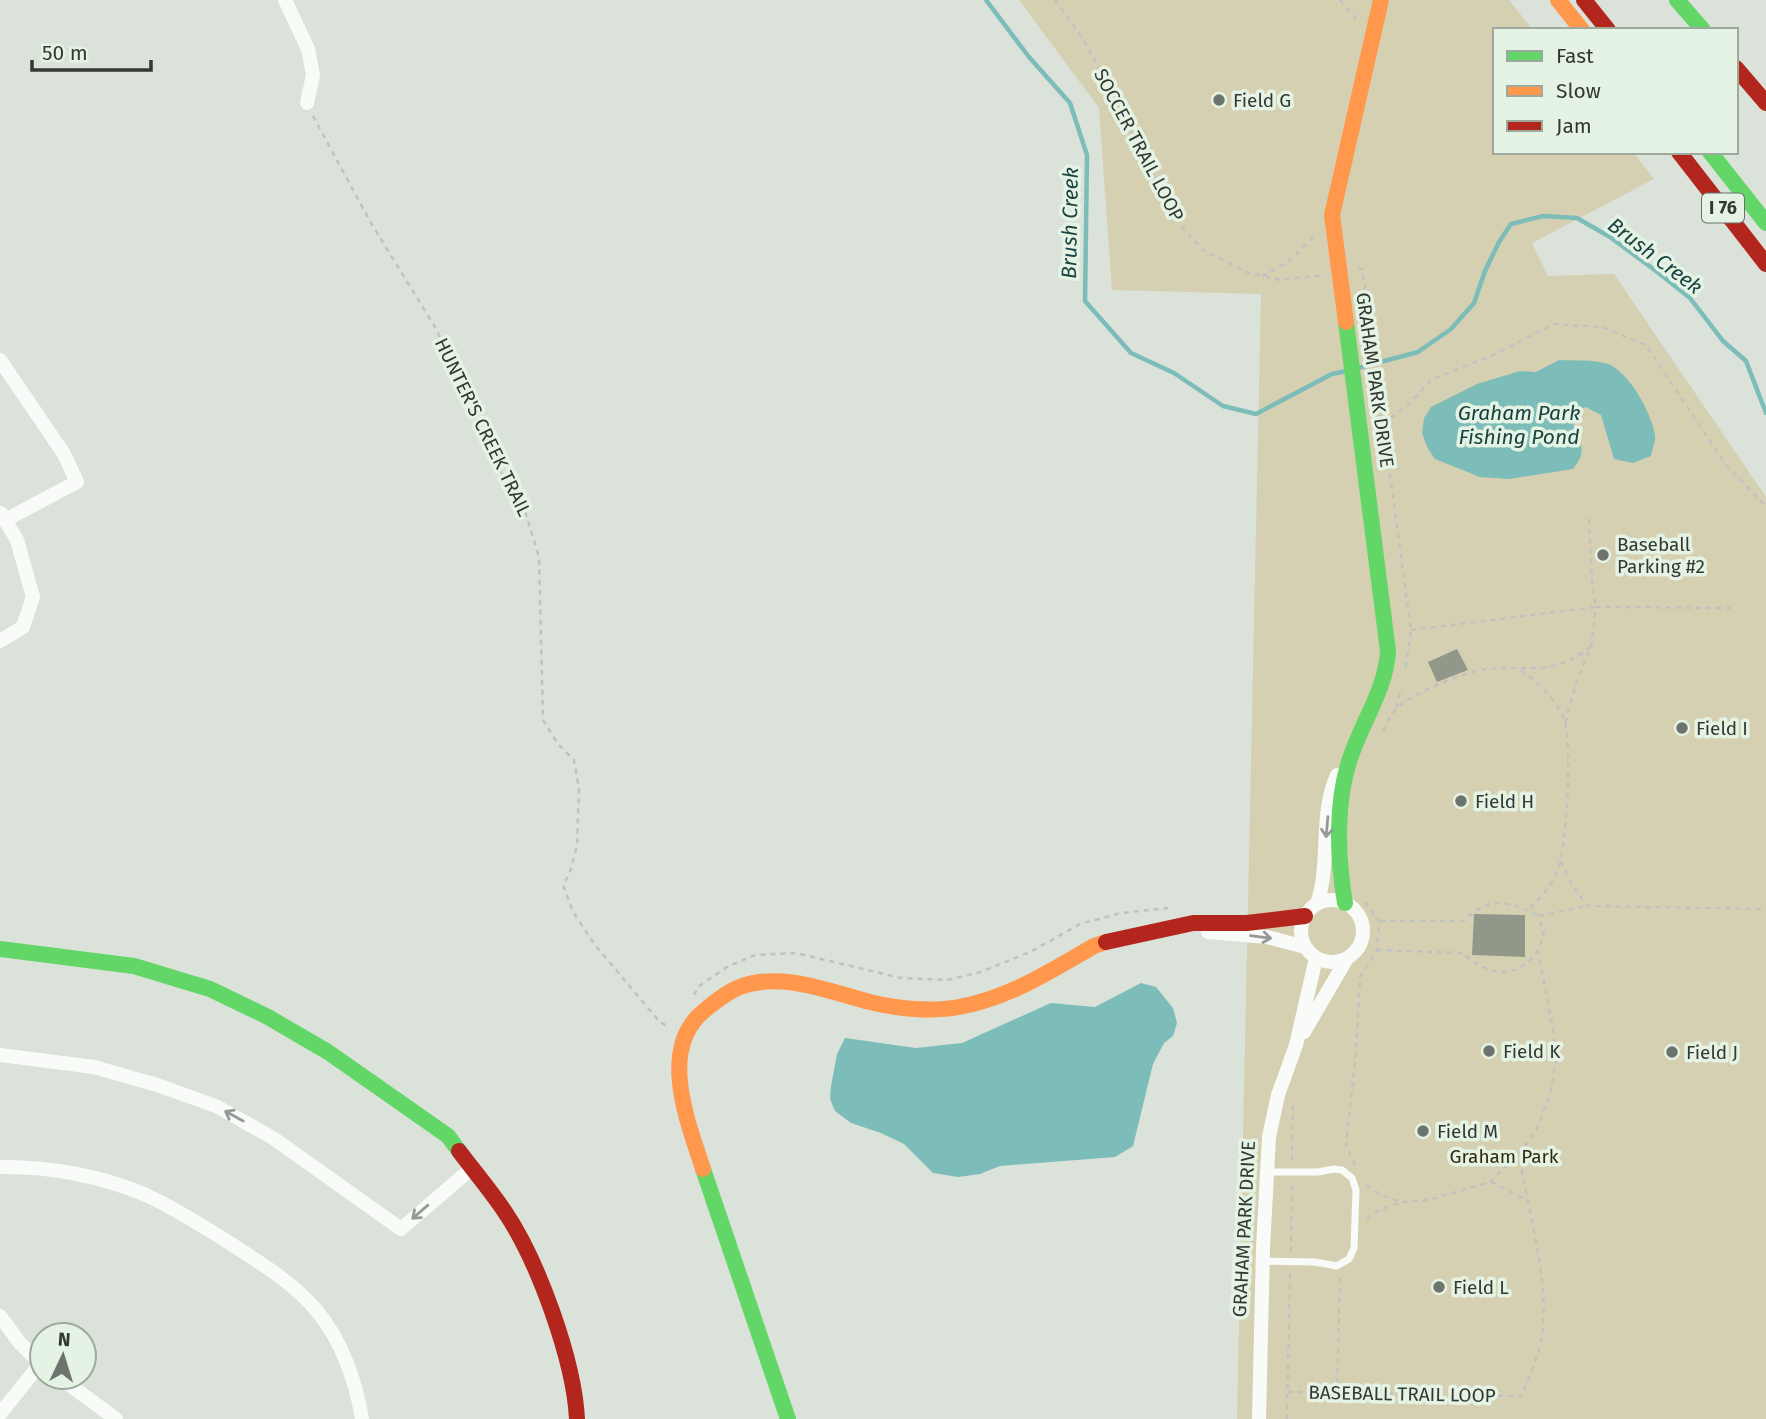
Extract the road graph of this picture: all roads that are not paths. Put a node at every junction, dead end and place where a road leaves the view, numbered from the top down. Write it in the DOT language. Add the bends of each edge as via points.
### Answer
graph roads {
  1 [pos="285,0"];
  2 [pos="1381,0"];
  3 [pos="1558,0"];
  4 [pos="1584,0"];
  5 [pos="1677,0"];
  6 [pos="1580,28"];
  7 [pos="1606,28"];
  8 [pos="1701,28"];
  9 [pos="1738,70"];
  10 [pos="307,103"];
  11 [pos="1766,103"];
  12 [pos="1681,154"];
  13 [pos="1712,154"];
  14 [pos="1766,223"];
  15 [pos="1766,264"];
  16 [pos="0,360"];
  17 [pos="2,516"];
  18 [pos="0,641"];
  19 [pos="1348,764"];
  20 [pos="1345,903"];
  21 [pos="1317,904"];
  22 [pos="1305,916"];
  23 [pos="1168,929"];
  24 [pos="1305,947"];
  25 [pos="0,949"];
  26 [pos="1316,958"];
  27 [pos="1346,960"];
  28 [pos="1296,1045"];
  29 [pos="0,1055"];
  30 [pos="0,1167"];
  31 [pos="472,1168"];
  32 [pos="1265,1172"];
  33 [pos="1262,1261"];
  34 [pos="0,1316"];
  35 [pos="28,1351"];
  36 [pos="28,1380"];
  37 [pos="78,1391"];
  38 [pos="0,1414"];
  39 [pos="116,1419"];
  40 [pos="362,1419"];
  41 [pos="577,1419"];
  42 [pos="788,1419"];
  43 [pos="1259,1419"];
  1 -- 10 [label="street" via="309,49 313,75"];
  2 -- 19 [label="main road, GRAHAM PARK DRIVE" via="1332,215 1388,656 1378,695"];
  3 -- 6 [label="main road"];
  4 -- 7 [label="main road"];
  5 -- 8 [label="main road"];
  9 -- 11 [label="main road"];
  12 -- 15 [label="main road, I 76"];
  13 -- 14 [label="main road, I 76"];
  16 -- 17 [label="street" via="64,454 77,482"];
  17 -- 18 [label="street" via="17,540 33,597 23,627"];
  19 -- 20 [label="main road, GRAHAM PARK DRIVE" via="1341,884"];
  19 -- 21 [label="street, GRAHAM PARK DRIVE, one-way" via="1336,777 1330,800"];
  20 -- 21 [label="street"];
  20 -- 27 [label="street, GRAHAM PARK DRIVE" via="1359,914 1364,931 1359,948"];
  21 -- 22 [label="street"];
  22 -- 23 [label="main road" via="1194,923"];
  22 -- 24 [label="street" via="1301,926"];
  23 -- 24 [label="street, one-way" via="1267,937"];
  23 -- 42 [label="main road" via="1094,946 1023,987 960,1007 873,1003 817,987 768,981 742,986 700,1014 682,1042 680,1077 692,1135"];
  24 -- 26 [label="street"];
  25 -- 31 [label="main road" via="134,966 209,989 268,1017 381,1088 448,1136"];
  26 -- 27 [label="street" via="1331,963"];
  26 -- 28 [label="street, GRAHAM PARK DRIVE"];
  27 -- 28 [label="street, GRAHAM PARK DRIVE"];
  28 -- 32 [label="street, GRAHAM PARK DRIVE" via="1278,1095"];
  31 -- 29 [label="street, one-way" via="401,1229 273,1138 216,1106 94,1067"];
  30 -- 40 [label="street" via="93,1178 145,1195 283,1277 319,1313 346,1359"];
  31 -- 41 [label="main road" via="506,1213 540,1278 565,1354"];
  32 -- 33 [label="street, GRAHAM PARK DRIVE"];
  32 -- 33 [label="lane" via="1342,1170 1352,1178 1356,1190 1354,1248 1349,1259 1337,1266"];
  33 -- 43 [label="street, GRAHAM PARK DRIVE"];
  34 -- 35 [label="street"];
  36 -- 38 [label="street"];
  37 -- 39 [label="street"];
}
